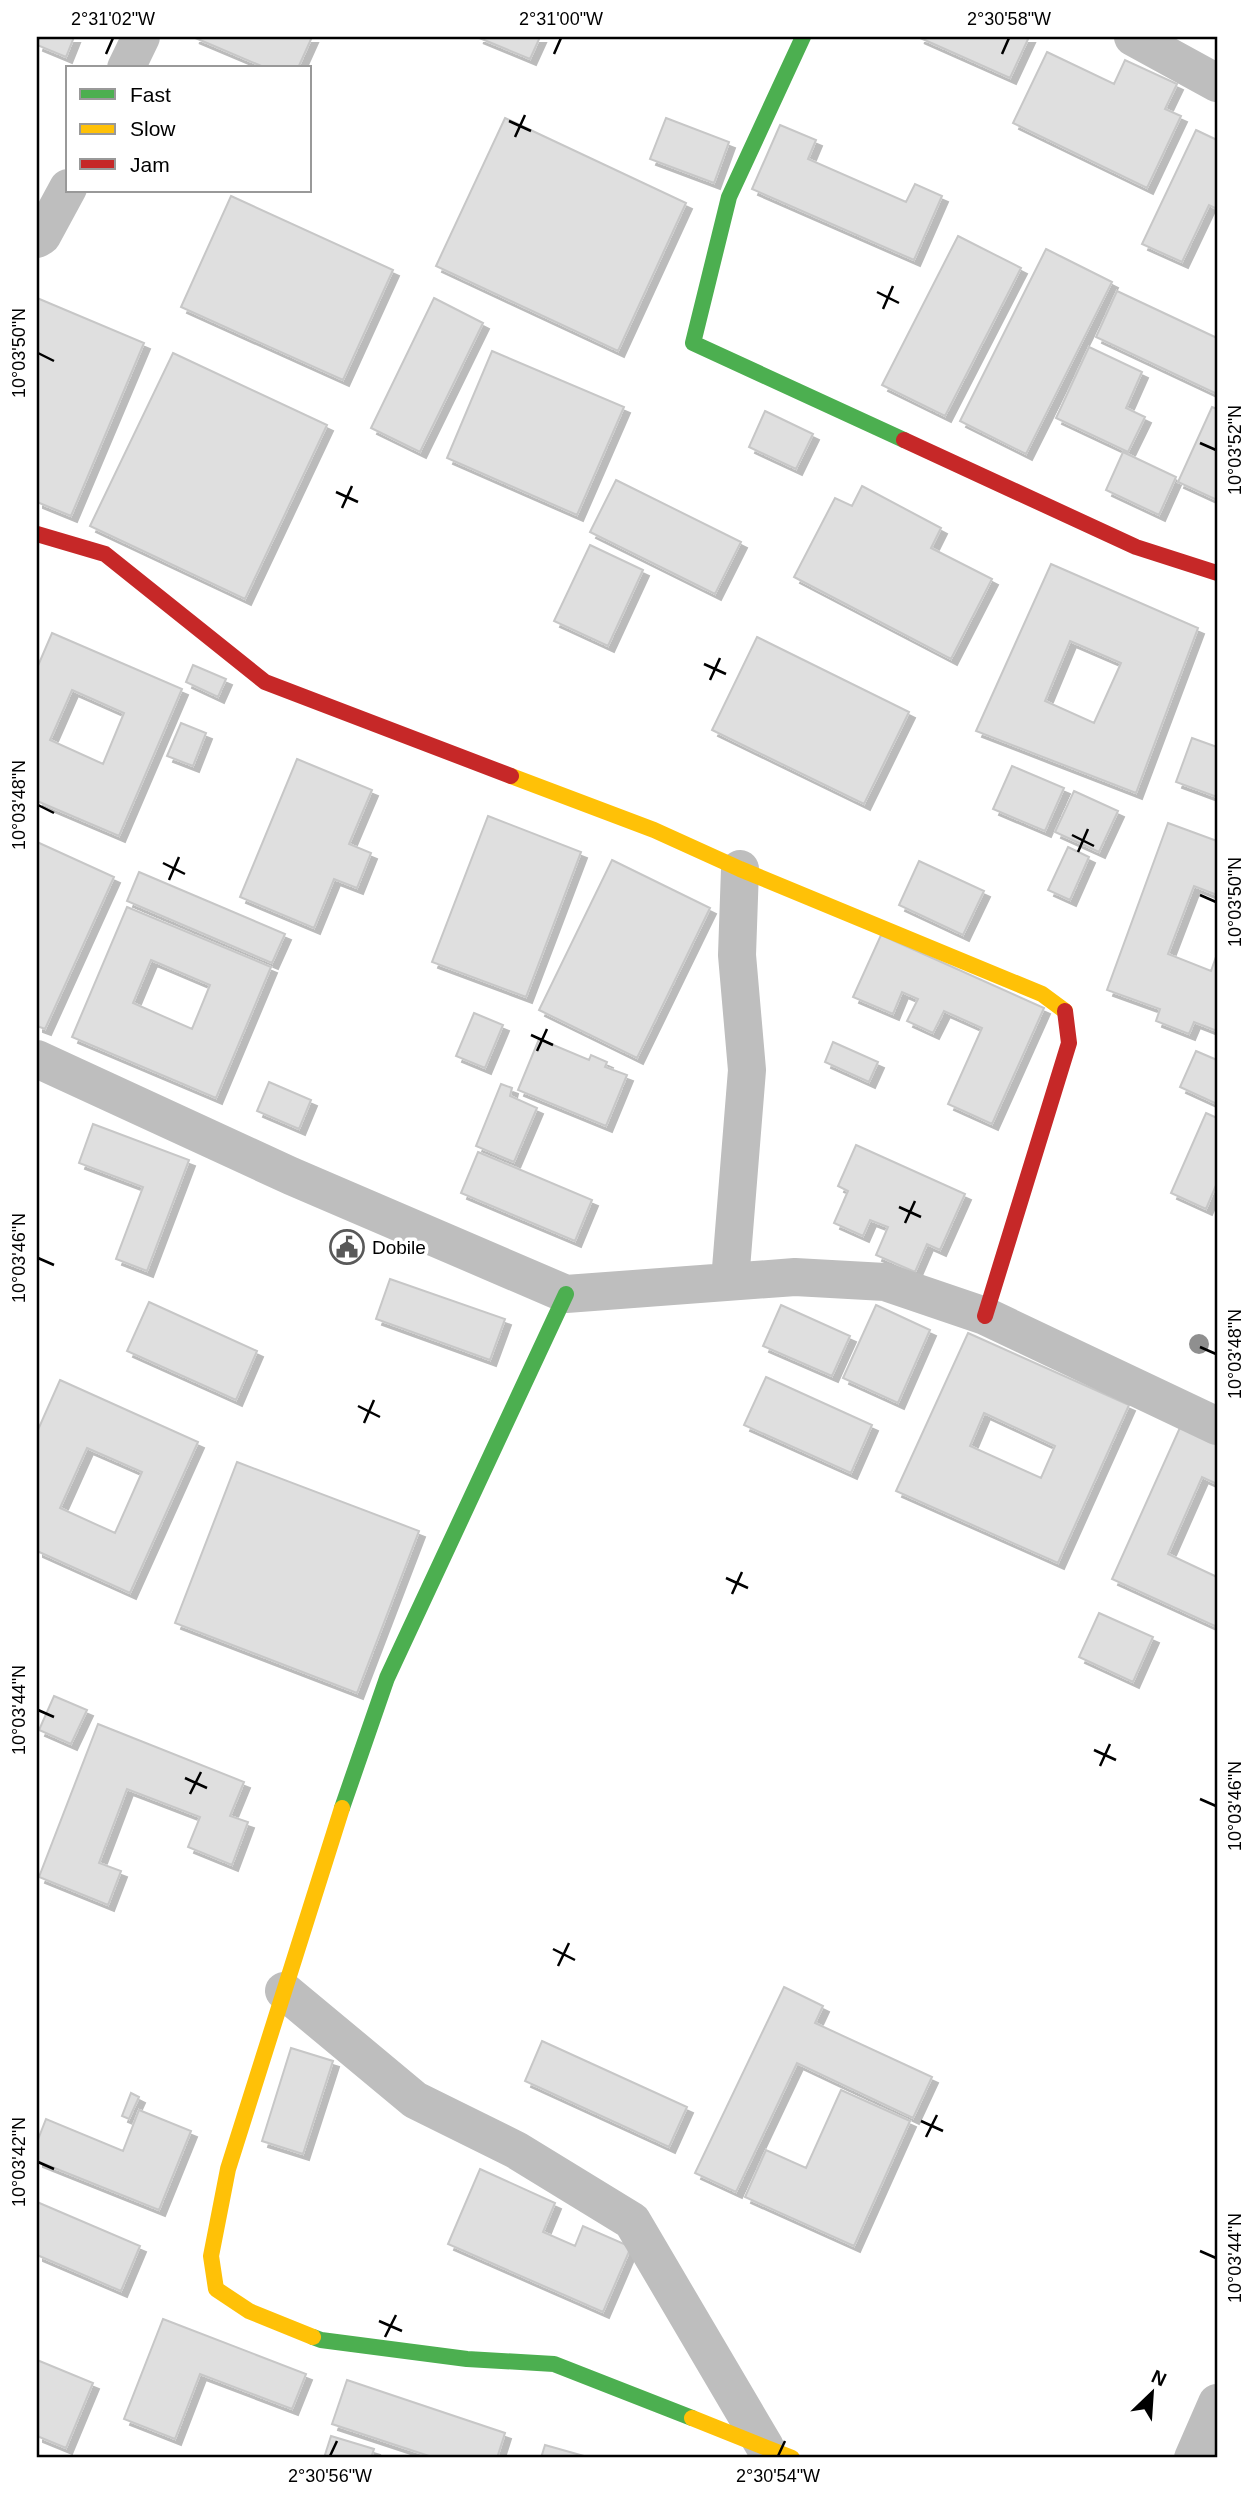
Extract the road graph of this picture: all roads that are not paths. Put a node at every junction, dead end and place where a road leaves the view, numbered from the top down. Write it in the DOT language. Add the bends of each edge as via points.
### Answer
graph roads {
  1 [pos="141,37"];
  2 [pos="803,37"];
  3 [pos="1133,37"];
  4 [pos="127,66"];
  5 [pos="1217,83"];
  6 [pos="66,192"];
  7 [pos="37,239"];
  8 [pos="37,534"];
  9 [pos="1217,573"];
  10 [pos="740,869"];
  11 [pos="37,1059"];
  12 [pos="730,1281"];
  13 [pos="566,1294"];
  14 [pos="985,1316"];
  15 [pos="1217,1426"];
  16 [pos="284,1991"];
  17 [pos="1217,2403"];
  18 [pos="779,2453"];
  19 [pos="1193,2458"];
  1 -- 4 [label="street"];
  2 -- 9 [label="street" via="729,197 693,343 1136,547"];
  3 -- 5 [label="street"];
  6 -- 7 [label="street"];
  8 -- 10 [label="street" via="105,554 265,682 654,830"];
  10 -- 12 [label="street" via="737,955 747,1070"];
  10 -- 14 [label="street" via="1042,994 1066,1012 1069,1043"];
  11 -- 13 [label="street" via="291,1176"];
  12 -- 13 [label="street"];
  12 -- 14 [label="street" via="796,1277 885,1282"];
  13 -- 16 [label="street" via="387,1678"];
  14 -- 15 [label="street"];
  16 -- 18 [label="street" via="415,2100 516,2150 632,2221"];
  16 -- 18 [label="street" via="228,2169 211,2256 215,2289 249,2311 321,2340 467,2359 554,2364"];
  17 -- 19 [label="street"];
}
